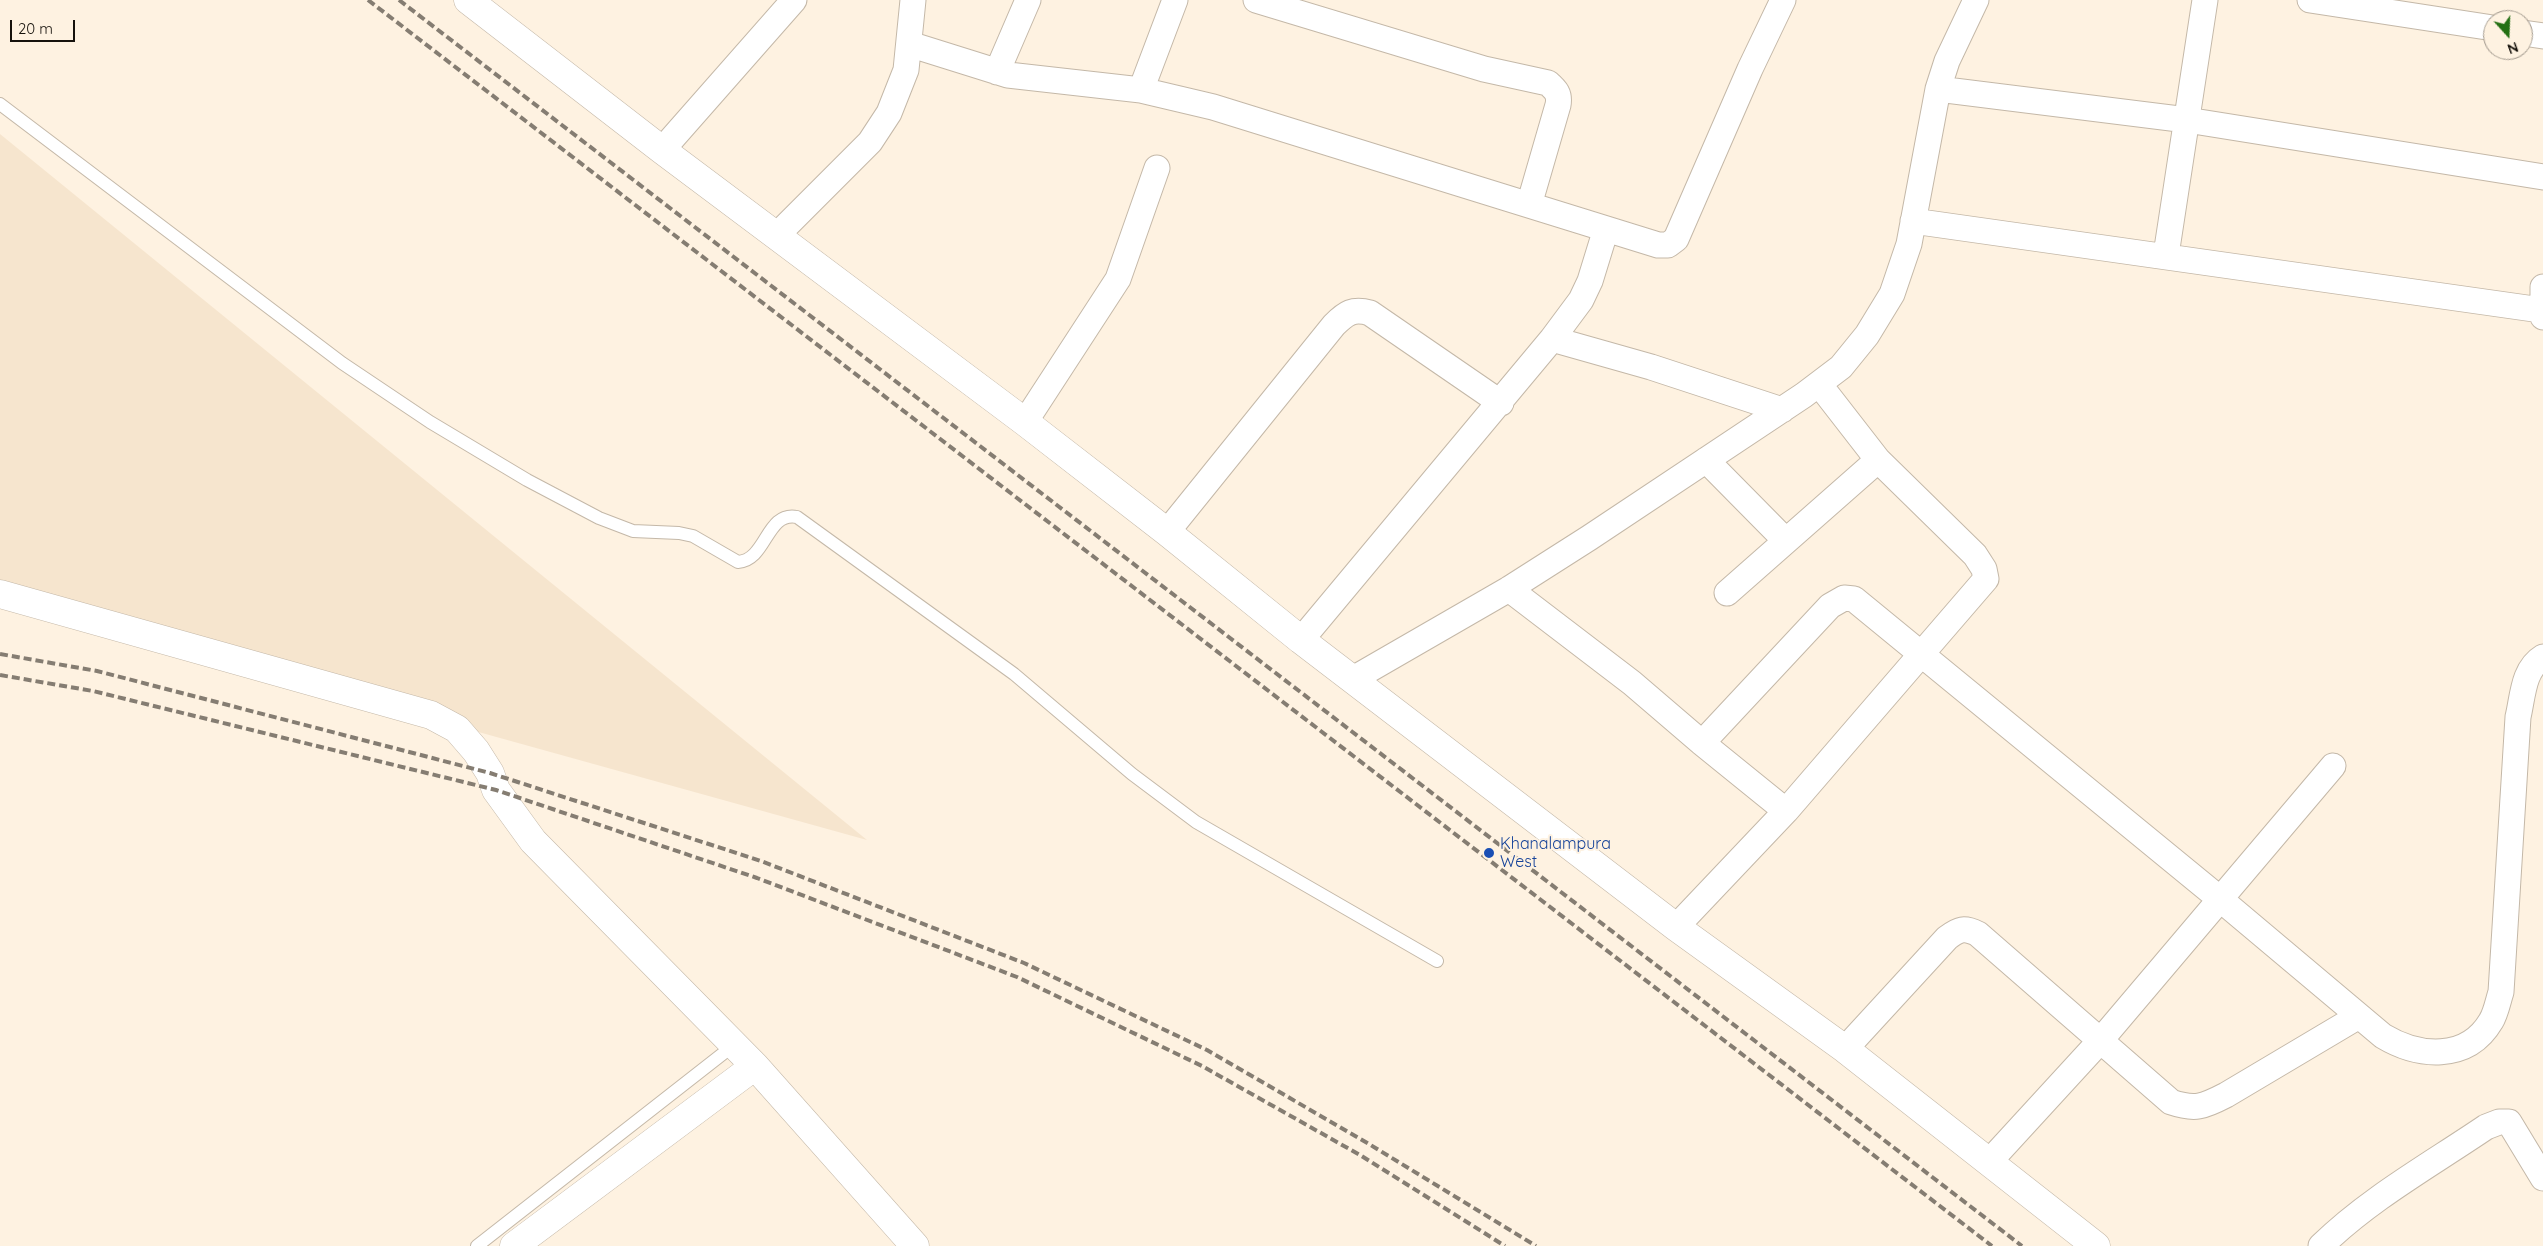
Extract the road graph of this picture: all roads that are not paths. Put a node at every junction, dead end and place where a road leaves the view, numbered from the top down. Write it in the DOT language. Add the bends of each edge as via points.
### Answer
graph roads {
  1 [pos="468,0"];
  2 [pos="794,0"];
  3 [pos="914,0"];
  4 [pos="1028,0"];
  5 [pos="1175,0"];
  6 [pos="1256,0"];
  7 [pos="1784,0"];
  8 [pos="1976,0"];
  9 [pos="2205,0"];
  10 [pos="2310,0"];
  11 [pos="2483,26"];
  12 [pos="909,44"];
  13 [pos="997,72"];
  14 [pos="1938,89"];
  15 [pos="1141,90"];
  16 [pos="0,104"];
  17 [pos="2187,120"];
  18 [pos="662,150"];
  19 [pos="1157,168"];
  20 [pos="2543,177"];
  21 [pos="1529,205"];
  22 [pos="1913,221"];
  23 [pos="1606,229"];
  24 [pos="776,236"];
  25 [pos="2166,255"];
  26 [pos="2542,305"];
  27 [pos="1552,340"];
  28 [pos="1819,384"];
  29 [pos="1501,403"];
  30 [pos="1782,410"];
  31 [pos="1025,422"];
  32 [pos="1706,460"];
  33 [pos="1878,460"];
  34 [pos="1167,532"];
  35 [pos="1786,541"];
  36 [pos="1508,589"];
  37 [pos="0,594"];
  38 [pos="1727,594"];
  39 [pos="1301,640"];
  40 [pos="1923,655"];
  41 [pos="2543,656"];
  42 [pos="1353,679"];
  43 [pos="2532,699"];
  44 [pos="1702,743"];
  45 [pos="2333,766"];
  46 [pos="1786,811"];
  47 [pos="2220,899"];
  48 [pos="1676,927"];
  49 [pos="1437,961"];
  50 [pos="2359,1016"];
  51 [pos="2100,1041"];
  52 [pos="734,1046"];
  53 [pos="1844,1049"];
  54 [pos="755,1066"];
  55 [pos="1989,1162"];
  56 [pos="2543,1178"];
  57 [pos="477,1246"];
  58 [pos="514,1246"];
  59 [pos="915,1246"];
  60 [pos="2096,1246"];
  61 [pos="2321,1246"];
  1 -- 18 [label="main road"];
  2 -- 18 [label="street"];
  3 -- 12 [label="street"];
  4 -- 13 [label="street"];
  5 -- 15 [label="street"];
  6 -- 21 [label="street" via="1484,69 1548,83 1556,90 1558,104"];
  7 -- 23 [label="street" via="1676,238 1668,245 1658,245"];
  8 -- 14 [label="street" via="1946,61"];
  9 -- 17 [label="street"];
  10 -- 11 [label="street"];
  12 -- 13 [label="street"];
  12 -- 24 [label="street" via="906,70 889,113 870,142"];
  13 -- 15 [label="street"];
  14 -- 17 [label="street"];
  14 -- 22 [label="street"];
  15 -- 21 [label="street" via="1213,107"];
  16 -- 49 [label="lane" via="342,363 430,422 527,480 599,518 633,531 679,532 693,536 738,562 753,558 780,519 788,515 797,517 1014,674 1132,774 1196,822"];
  17 -- 20 [label="street"];
  17 -- 25 [label="street"];
  18 -- 24 [label="main road"];
  19 -- 31 [label="street" via="1118,279"];
  21 -- 23 [label="street"];
  22 -- 25 [label="street"];
  22 -- 28 [label="street" via="1910,244 1892,294 1867,335 1841,367"];
  23 -- 27 [label="street" via="1581,300"];
  24 -- 31 [label="main road"];
  25 -- 26 [label="street"];
  27 -- 29 [label="street"];
  27 -- 30 [label="street" via="1651,367"];
  28 -- 30 [label="street"];
  28 -- 33 [label="street"];
  29 -- 34 [label="street" via="1370,313 1358,310 1346,313"];
  29 -- 39 [label="street"];
  30 -- 32 [label="street"];
  31 -- 34 [label="main road"];
  32 -- 35 [label="street"];
  32 -- 36 [label="street"];
  33 -- 35 [label="street"];
  33 -- 40 [label="street" via="1975,555 1984,569 1986,578 1980,587"];
  34 -- 39 [label="main road"];
  35 -- 38 [label="street"];
  36 -- 42 [label="street"];
  36 -- 44 [label="street" via="1632,683"];
  37 -- 52 [label="main road" via="431,715 457,729 476,751 496,790 533,841"];
  39 -- 42 [label="main road"];
  40 -- 44 [label="street" via="1866,607 1854,599 1844,598 1830,606"];
  40 -- 46 [label="street"];
  40 -- 47 [label="street"];
  41 -- 43 [label="street" via="2526,677"];
  42 -- 48 [label="main road"];
  43 -- 50 [label="street" via="2518,717 2501,992 2492,1021 2465,1046 2434,1053 2400,1046"];
  44 -- 46 [label="street"];
  45 -- 47 [label="street"];
  46 -- 48 [label="street"];
  47 -- 50 [label="street"];
  47 -- 51 [label="street"];
  48 -- 53 [label="main road"];
  50 -- 51 [label="street" via="2204,1106 2188,1107 2170,1102"];
  51 -- 53 [label="street" via="1978,934 1967,929 1957,930 1947,938"];
  51 -- 55 [label="street"];
  52 -- 54 [label="main road"];
  52 -- 57 [label="lane"];
  53 -- 55 [label="main road"];
  54 -- 58 [label="main road"];
  54 -- 59 [label="main road"];
  55 -- 60 [label="main road"];
  56 -- 61 [label="street" via="2515,1129 2509,1122 2499,1122 2486,1127 2374,1201"];
}
